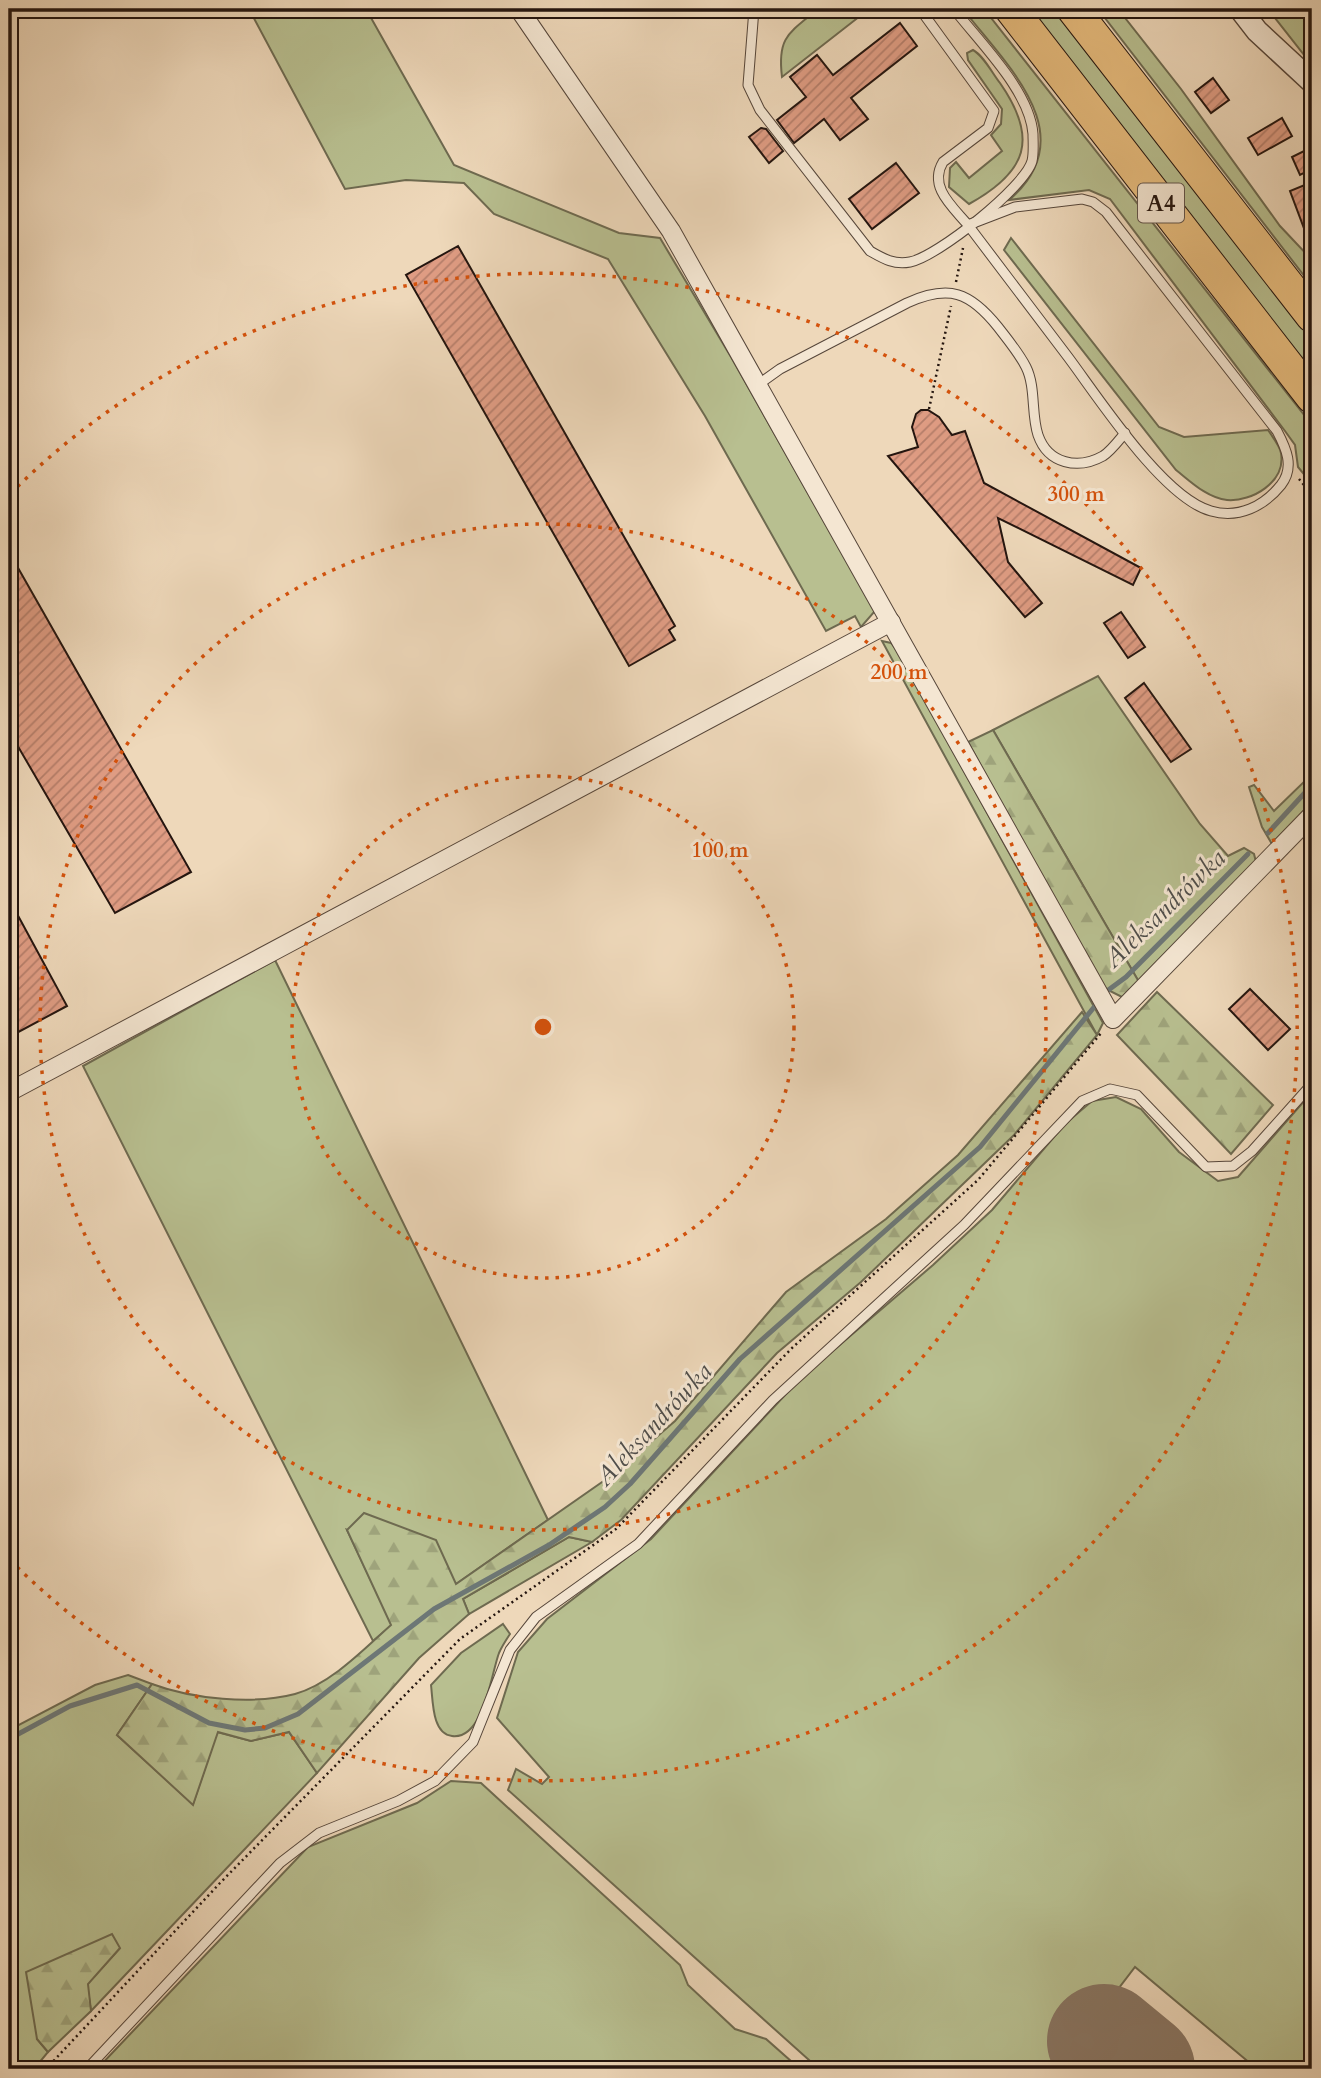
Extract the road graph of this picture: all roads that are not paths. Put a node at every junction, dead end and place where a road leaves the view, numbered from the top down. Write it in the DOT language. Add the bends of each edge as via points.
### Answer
graph roads {
  1 [pos="519,9"];
  2 [pos="754,9"];
  3 [pos="920,9"];
  4 [pos="954,9"];
  5 [pos="1011,9"];
  6 [pos="1073,9"];
  7 [pos="1240,9"];
  8 [pos="1312,82"];
  9 [pos="968,225"];
  10 [pos="1312,316"];
  11 [pos="759,384"];
  12 [pos="1312,397"];
  13 [pos="1125,433"];
  14 [pos="891,622"];
  15 [pos="1312,815"];
  16 [pos="1312,1084"];
  17 [pos="9,1092"];
  18 [pos="87,2069"];
  1 -- 11 [label="street" via="671,231"];
  2 -- 9 [label="lane" via="748,86 760,110 870,251 891,263 912,262 934,252"];
  3 -- 9 [label="lane" via="994,111 988,128 939,170 942,194"];
  4 -- 9 [label="lane" via="1018,92 1029,112 1033,135 1032,162 1018,183"];
  5 -- 12 [label="highway, A4"];
  6 -- 10 [label="highway, A4"];
  7 -- 8 [label="street"];
  9 -- 13 [label="lane"];
  9 -- 13 [label="lane" via="1016,207 1082,199 1093,202 1106,212 1267,418 1290,463 1284,482 1252,509 1211,511 1167,482"];
  11 -- 13 [label="lane" via="907,303 926,295 953,293 982,307 1027,368 1039,436 1052,455 1066,464 1081,464 1105,455"];
  11 -- 14 [label="street"];
  14 -- 15 [label="street" via="1113,1019"];
  14 -- 17 [label="street"];
  16 -- 18 [label="lane" via="1233,1166 1206,1167 1137,1095 1110,1089 1082,1101 964,1225 772,1399 638,1544 536,1617 510,1650 473,1742 435,1781 319,1833 280,1863"];
}
